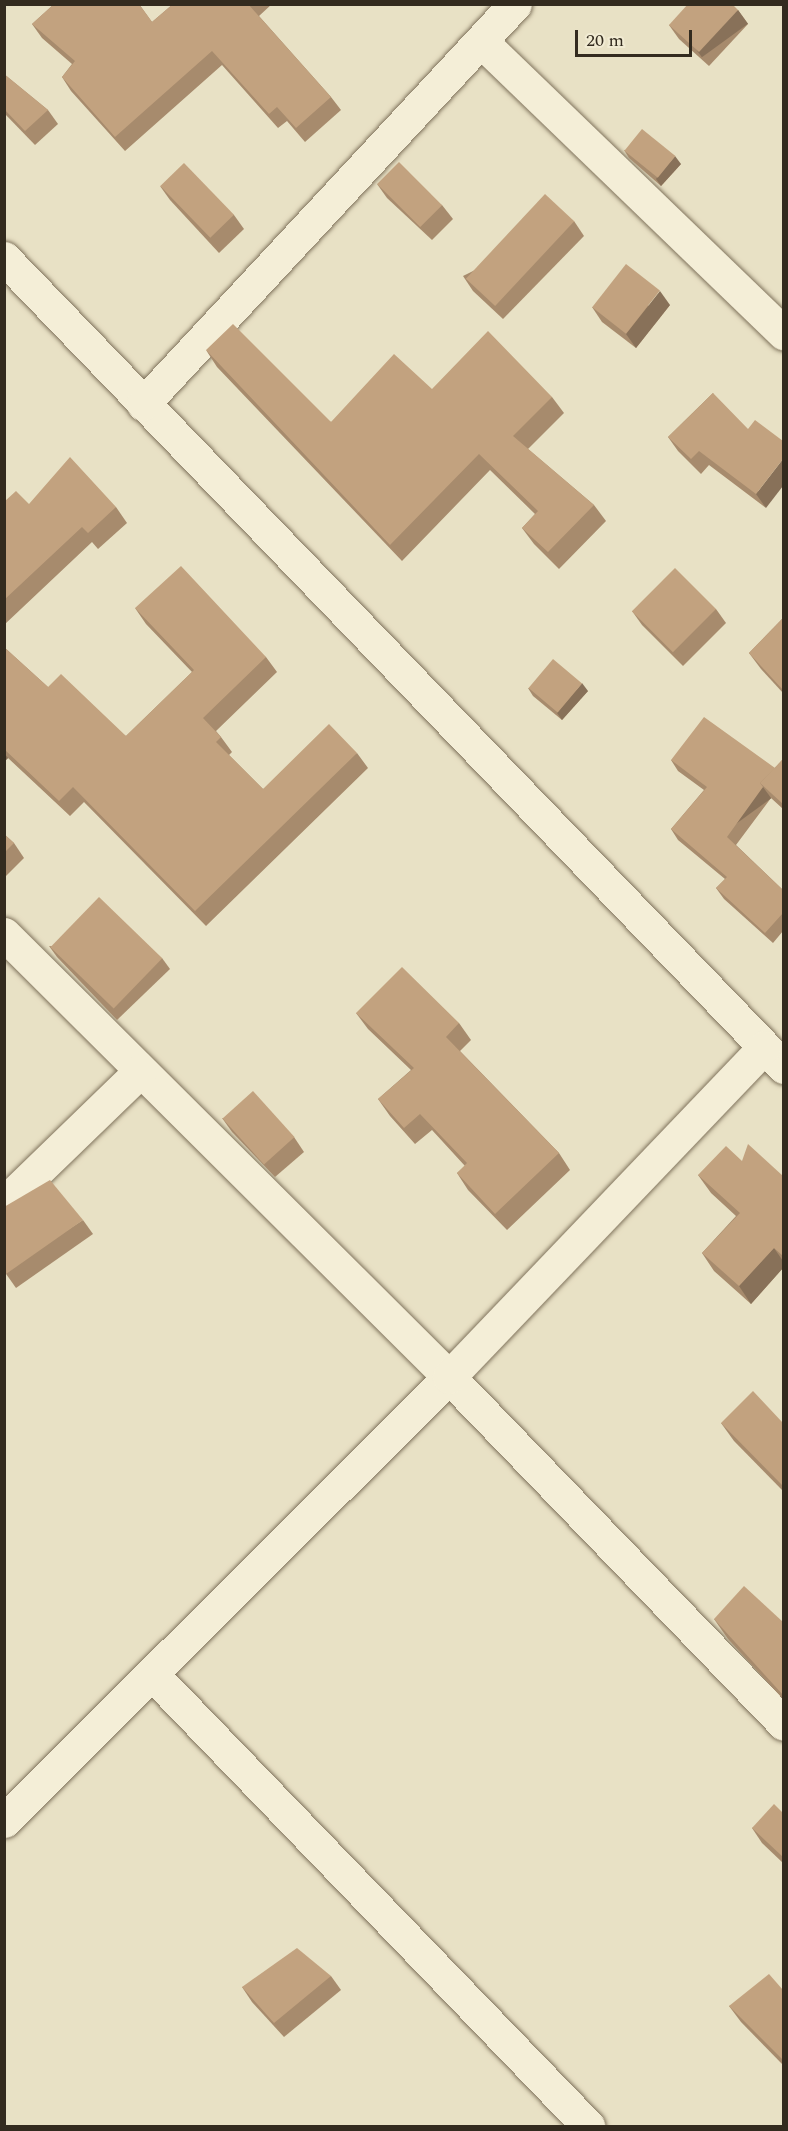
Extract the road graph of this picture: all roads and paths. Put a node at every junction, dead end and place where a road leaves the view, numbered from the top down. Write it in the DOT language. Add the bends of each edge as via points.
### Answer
graph roads {
  1 [pos="515,4"];
  2 [pos="481,41"];
  3 [pos="4,258"];
  4 [pos="783,333"];
  5 [pos="143,404"];
  6 [pos="4,934"];
  7 [pos="774,1057"];
  8 [pos="140,1071"];
  9 [pos="4,1203"];
  10 [pos="449,1377"];
  11 [pos="153,1675"];
  12 [pos="783,1724"];
  13 [pos="4,1821"];
  14 [pos="588,2127"];
  1 -- 2 [label="street"];
  2 -- 4 [label="street"];
  2 -- 5 [label="street"];
  3 -- 5 [label="street"];
  5 -- 7 [label="street"];
  6 -- 8 [label="street"];
  7 -- 10 [label="street"];
  8 -- 9 [label="street"];
  8 -- 10 [label="street"];
  10 -- 11 [label="street"];
  10 -- 12 [label="street"];
  11 -- 13 [label="street"];
  11 -- 14 [label="street"];
}
